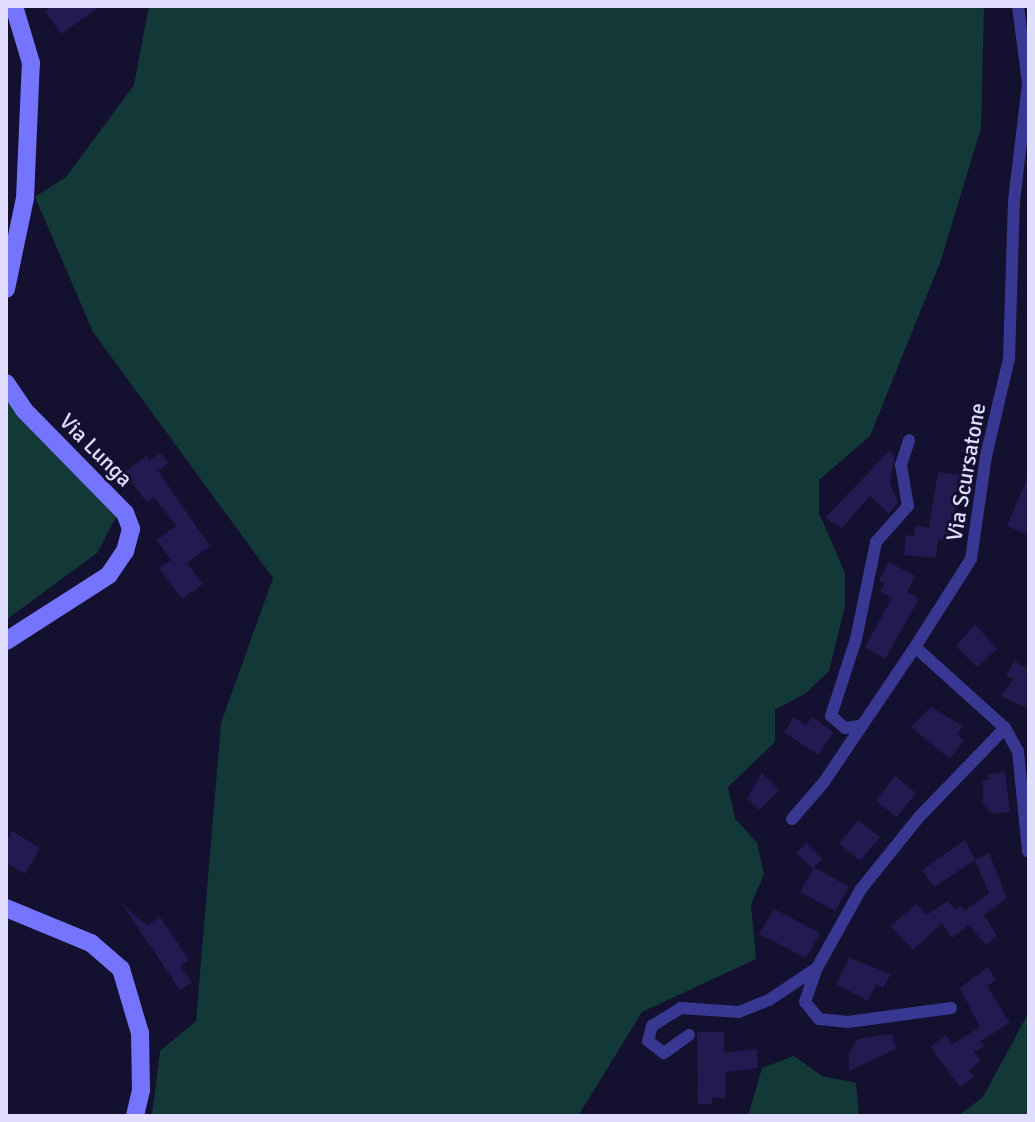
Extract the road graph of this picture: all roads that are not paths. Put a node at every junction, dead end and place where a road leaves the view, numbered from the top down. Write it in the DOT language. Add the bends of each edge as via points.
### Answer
graph roads {
  1 [pos="14,6"];
  2 [pos="1018,6"];
  3 [pos="6,289"];
  4 [pos="6,383"];
  5 [pos="909,440"];
  6 [pos="6,641"];
  7 [pos="915,647"];
  8 [pos="859,726"];
  9 [pos="1005,728"];
  10 [pos="792,819"];
  11 [pos="1028,852"];
  12 [pos="6,908"];
  13 [pos="817,968"];
  14 [pos="951,1008"];
  15 [pos="689,1035"];
  16 [pos="135,1116"];
  1 -- 3 [label="street" via="31,63 25,198"];
  2 -- 7 [label="street, Via Scursatone" via="1028,83 1014,201 1009,359 986,456 971,559"];
  4 -- 6 [label="street, Via Lunga" via="24,410 125,513 131,529 125,551 109,575"];
  5 -- 8 [label="street" via="901,465 908,506 876,542 856,639 831,716 845,728"];
  7 -- 8 [label="street, Via Scursatone"];
  7 -- 9 [label="street"];
  8 -- 10 [label="street, Via Scursatone"];
  9 -- 11 [label="street" via="1018,751"];
  9 -- 13 [label="street" via="920,816 861,889"];
  12 -- 16 [label="street" via="91,943 121,969 140,1033 141,1090"];
  13 -- 14 [label="street" via="805,1002 819,1019 848,1022"];
  13 -- 15 [label="street" via="769,1000 739,1012 681,1008 652,1026 648,1041 664,1053"];
}
